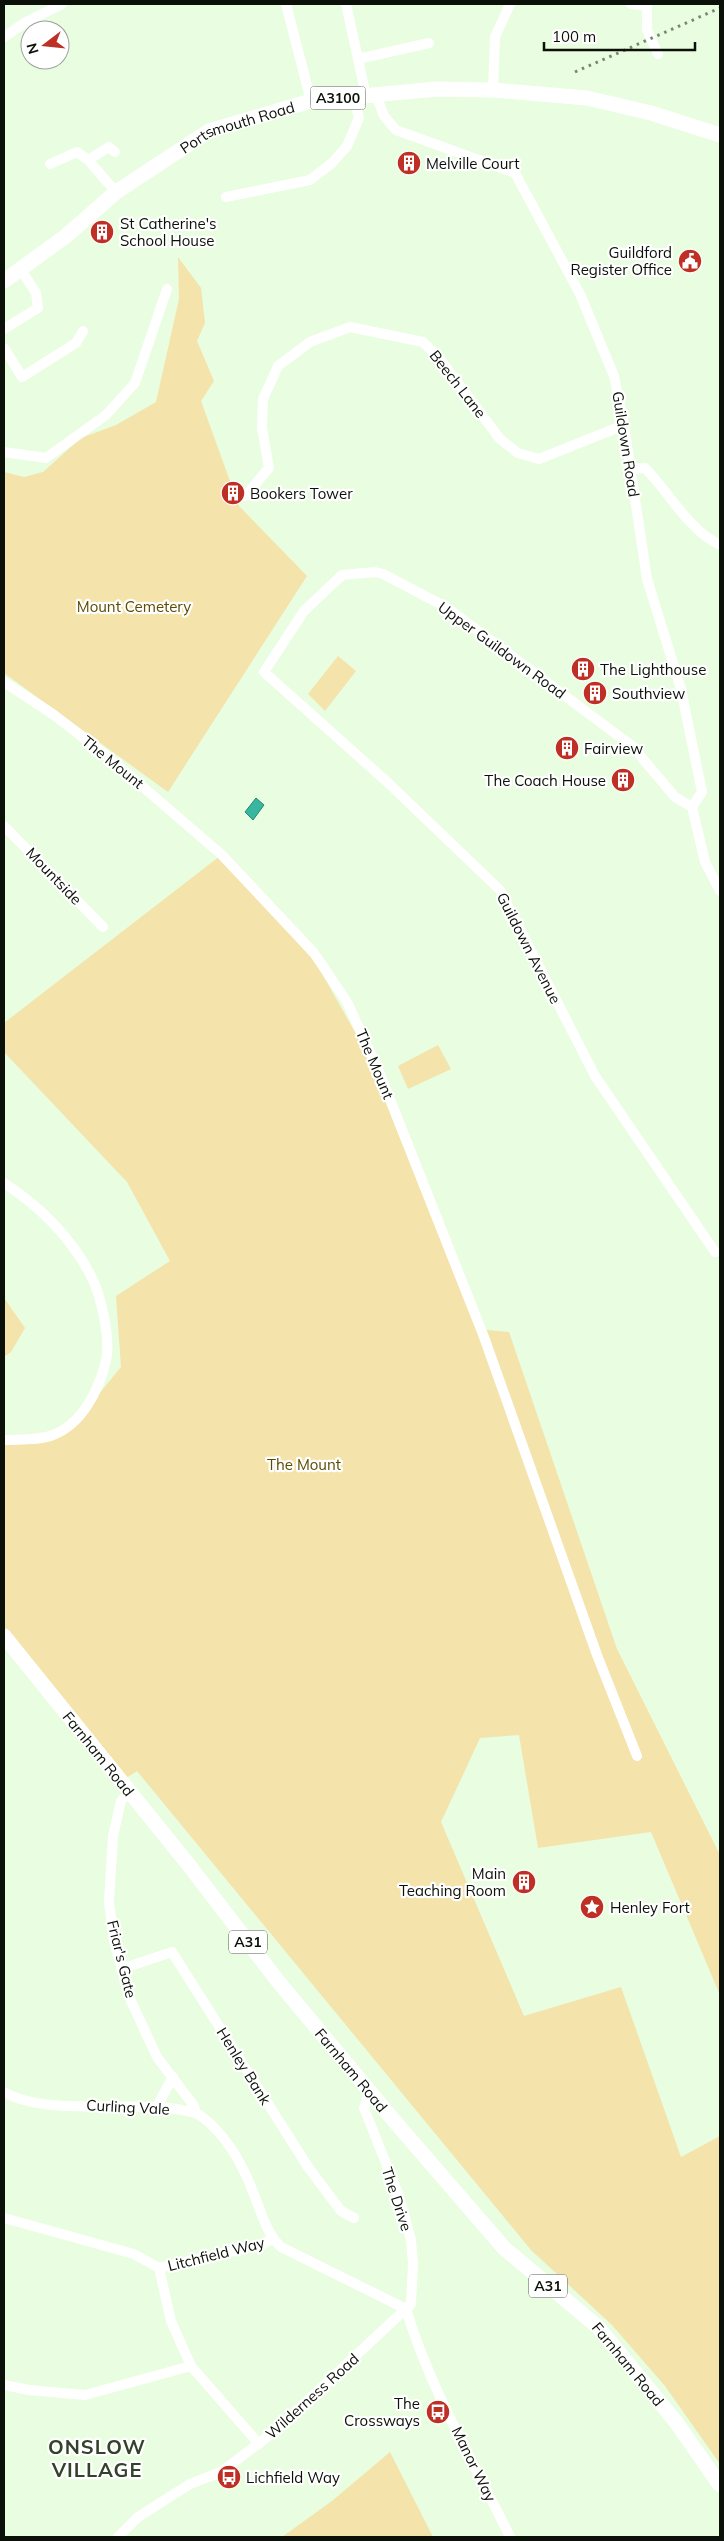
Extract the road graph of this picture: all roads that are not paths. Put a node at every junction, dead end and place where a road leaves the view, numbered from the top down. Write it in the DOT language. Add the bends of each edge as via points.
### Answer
graph roads {
  1 [pos="62,4"];
  2 [pos="286,4"];
  3 [pos="346,4"];
  4 [pos="510,4"];
  5 [pos="631,4"];
  6 [pos="647,5"];
  7 [pos="4,37"];
  8 [pos="429,43"];
  9 [pos="658,54"];
  10 [pos="358,59"];
  11 [pos="493,90"];
  12 [pos="365,95"];
  13 [pos="311,102"];
  14 [pos="720,135"];
  15 [pos="115,152"];
  16 [pos="88,160"];
  17 [pos="50,164"];
  18 [pos="116,192"];
  19 [pos="226,197"];
  20 [pos="21,270"];
  21 [pos="4,281"];
  22 [pos="167,290"];
  23 [pos="4,329"];
  24 [pos="83,331"];
  25 [pos="4,348"];
  26 [pos="624,426"];
  27 [pos="4,452"];
  28 [pos="630,469"];
  29 [pos="244,496"];
  30 [pos="720,545"];
  31 [pos="264,672"];
  32 [pos="4,682"];
  33 [pos="692,807"];
  34 [pos="4,826"];
  35 [pos="720,891"];
  36 [pos="103,927"];
  37 [pos="4,1183"];
  38 [pos="715,1252"];
  39 [pos="4,1440"];
  40 [pos="4,1636"];
  41 [pos="637,1756"];
  42 [pos="129,1792"];
  43 [pos="121,1969"];
  44 [pos="173,2077"];
  45 [pos="370,2091"];
  46 [pos="4,2092"];
  47 [pos="157,2106"];
  48 [pos="196,2113"];
  49 [pos="4,2218"];
  50 [pos="354,2218"];
  51 [pos="272,2239"];
  52 [pos="159,2268"];
  53 [pos="406,2309"];
  54 [pos="191,2366"];
  55 [pos="4,2385"];
  56 [pos="259,2444"];
  57 [pos="720,2485"];
  58 [pos="118,2537"];
  59 [pos="510,2537"];
  1 -- 7 [label="street"];
  2 -- 13 [label="street"];
  3 -- 10 [label="street"];
  4 -- 11 [label="street" via="495,37"];
  5 -- 6 [label="street"];
  6 -- 9 [label="street" via="647,30"];
  8 -- 10 [label="street"];
  10 -- 12 [label="street"];
  11 -- 12 [label="main road, Portsmouth Road / A3100" via="436,89"];
  11 -- 14 [label="main road, Portsmouth Road / A3100" via="588,98 651,113"];
  12 -- 13 [label="main road, Portsmouth Road / A3100"];
  12 -- 19 [label="street" via="347,146 310,180"];
  12 -- 26 [label="street, Guildown Road" via="396,130 516,173 580,294 614,376"];
  13 -- 18 [label="main road, Portsmouth Road / A3100" via="209,131"];
  15 -- 16 [label="street" via="109,147"];
  16 -- 17 [label="street" via="77,152"];
  16 -- 18 [label="street"];
  18 -- 20 [label="main road, Portsmouth Road / A3100"];
  20 -- 21 [label="main road, Portsmouth Road / A3100"];
  20 -- 23 [label="street" via="36,294 38,308"];
  22 -- 27 [label="street" via="135,383 122,400 46,458"];
  24 -- 25 [label="street" via="76,343 22,377"];
  26 -- 28 [label="street, Guildown Road"];
  26 -- 29 [label="street, Beech Lane" via="539,459 518,453 500,439 424,342 350,327 310,342 278,366 263,399 262,428 269,468"];
  28 -- 30 [label="street" via="645,468 699,530"];
  28 -- 33 [label="street, Guildown Road" via="647,579 681,689 702,792"];
  31 -- 33 [label="street, Upper Guildown Road" via="304,611 342,575 383,574 446,607 537,674 632,746 675,797"];
  31 -- 38 [label="street, Guildown Avenue" via="385,780 500,890 595,1076"];
  32 -- 41 [label="street, The Mount" via="95,746 222,856 314,953 347,1002 380,1074 484,1337 597,1655"];
  33 -- 35 [label="street" via="705,862"];
  34 -- 36 [label="street, Mountside"];
  37 -- 39 [label="street" via="26,1197 66,1237 92,1277 105,1321 106,1360 93,1396 76,1422 52,1435"];
  40 -- 42 [label="main road, Farnham Road / A31"];
  42 -- 43 [label="street, Friar's Gate" via="121,1801 113,1836 109,1902"];
  42 -- 45 [label="main road, Farnham Road / A31" via="277,1980"];
  43 -- 44 [label="street, Friar's Gate" via="158,2057"];
  43 -- 50 [label="street, Henley Bank" via="172,1952 308,2167 341,2211"];
  44 -- 47 [label="street"];
  44 -- 48 [label="street, Friar's Gate"];
  45 -- 53 [label="street, The Drive" via="364,2108 399,2196 411,2240 413,2286 411,2304"];
  45 -- 57 [label="main road, Farnham Road / A31" via="504,2248 598,2328 676,2422"];
  46 -- 47 [label="street, Curling Vale" via="43,2105"];
  47 -- 48 [label="street, Curling Vale"];
  48 -- 51 [label="street, Litchfield Way" via="221,2135 235,2155"];
  49 -- 52 [label="street, Litchfield Way" via="134,2254"];
  51 -- 52 [label="street, Litchfield Way" via="261,2245"];
  51 -- 53 [label="street, Litchfield Way" via="281,2247"];
  52 -- 54 [label="street, Litchfield Way" via="171,2321"];
  53 -- 56 [label="street, Wilderness Road" via="308,2403"];
  53 -- 59 [label="street, Manor Way" via="415,2339 438,2390"];
  54 -- 55 [label="street" via="85,2395"];
  54 -- 56 [label="street, Litchfield Way"];
  56 -- 58 [label="street, Wilderness Road" via="212,2476 190,2484 138,2517"];
}
